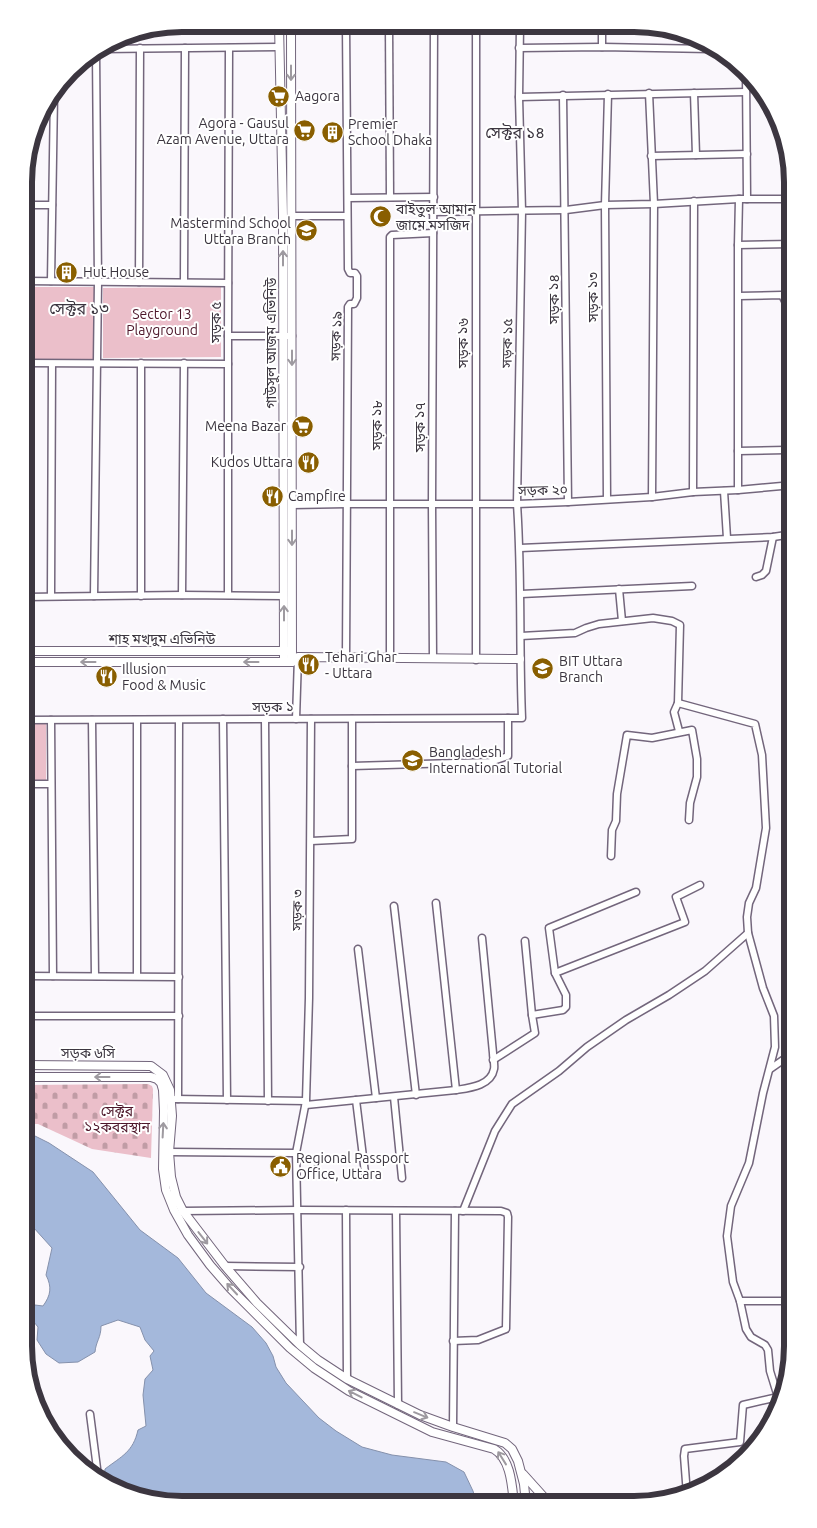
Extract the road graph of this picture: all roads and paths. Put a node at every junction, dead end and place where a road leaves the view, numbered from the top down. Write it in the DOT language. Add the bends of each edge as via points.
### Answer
graph roads {
  1 [pos="434,32"];
  2 [pos="476,32"];
  3 [pos="520,32"];
  4 [pos="602,32"];
  5 [pos="279,33"];
  6 [pos="291,33"];
  7 [pos="346,33"];
  8 [pos="389,33"];
  9 [pos="279,47"];
  10 [pos="602,47"];
  11 [pos="117,48"];
  12 [pos="140,48"];
  13 [pos="185,48"];
  14 [pos="229,48"];
  15 [pos="519,48"];
  16 [pos="702,49"];
  17 [pos="96,61"];
  18 [pos="746,83"];
  19 [pos="746,92"];
  20 [pos="648,93"];
  21 [pos="694,93"];
  22 [pos="608,94"];
  23 [pos="563,95"];
  24 [pos="519,96"];
  25 [pos="54,107"];
  26 [pos="747,154"];
  27 [pos="696,155"];
  28 [pos="651,156"];
  29 [pos="390,197"];
  30 [pos="434,197"];
  31 [pos="348,198"];
  32 [pos="784,198"];
  33 [pos="739,199"];
  34 [pos="747,199"];
  35 [pos="694,202"];
  36 [pos="654,204"];
  37 [pos="32,205"];
  38 [pos="52,205"];
  39 [pos="605,205"];
  40 [pos="566,210"];
  41 [pos="522,211"];
  42 [pos="432,212"];
  43 [pos="477,212"];
  44 [pos="292,216"];
  45 [pos="347,216"];
  46 [pos="433,233"];
  47 [pos="784,244"];
  48 [pos="738,245"];
  49 [pos="32,281"];
  50 [pos="51,281"];
  51 [pos="98,282"];
  52 [pos="139,282"];
  53 [pos="184,282"];
  54 [pos="228,283"];
  55 [pos="739,296"];
  56 [pos="784,298"];
  57 [pos="228,336"];
  58 [pos="292,336"];
  59 [pos="283,337"];
  60 [pos="141,363"];
  61 [pos="184,363"];
  62 [pos="32,364"];
  63 [pos="52,364"];
  64 [pos="97,364"];
  65 [pos="228,364"];
  66 [pos="784,450"];
  67 [pos="738,451"];
  68 [pos="784,486"];
  69 [pos="738,490"];
  70 [pos="724,491"];
  71 [pos="693,492"];
  72 [pos="652,497"];
  73 [pos="607,499"];
  74 [pos="568,502"];
  75 [pos="390,503"];
  76 [pos="346,504"];
  77 [pos="432,504"];
  78 [pos="474,504"];
  79 [pos="517,504"];
  80 [pos="292,505"];
  81 [pos="784,535"];
  82 [pos="774,536"];
  83 [pos="727,538"];
  84 [pos="520,548"];
  85 [pos="756,576"];
  86 [pos="692,586"];
  87 [pos="619,589"];
  88 [pos="521,594"];
  89 [pos="182,595"];
  90 [pos="228,595"];
  91 [pos="32,596"];
  92 [pos="51,596"];
  93 [pos="94,596"];
  94 [pos="141,596"];
  95 [pos="284,596"];
  96 [pos="622,621"];
  97 [pos="520,636"];
  98 [pos="165,651"];
  99 [pos="32,652"];
  100 [pos="290,657"];
  101 [pos="346,658"];
  102 [pos="390,658"];
  103 [pos="433,658"];
  104 [pos="476,660"];
  105 [pos="520,660"];
  106 [pos="32,662"];
  107 [pos="165,662"];
  108 [pos="678,703"];
  109 [pos="508,718"];
  110 [pos="522,718"];
  111 [pos="265,719"];
  112 [pos="296,719"];
  113 [pos="311,719"];
  114 [pos="352,719"];
  115 [pos="32,720"];
  116 [pos="50,720"];
  117 [pos="92,720"];
  118 [pos="137,720"];
  119 [pos="179,720"];
  120 [pos="223,720"];
  121 [pos="679,732"];
  122 [pos="352,766"];
  123 [pos="32,784"];
  124 [pos="51,784"];
  125 [pos="688,820"];
  126 [pos="311,841"];
  127 [pos="611,856"];
  128 [pos="700,885"];
  129 [pos="636,892"];
  130 [pos="436,903"];
  131 [pos="394,906"];
  132 [pos="748,933"];
  133 [pos="482,938"];
  134 [pos="525,941"];
  135 [pos="358,949"];
  136 [pos="555,973"];
  137 [pos="32,976"];
  138 [pos="53,976"];
  139 [pos="95,976"];
  140 [pos="137,976"];
  141 [pos="179,976"];
  142 [pos="532,1015"];
  143 [pos="32,1016"];
  144 [pos="179,1016"];
  145 [pos="784,1059"];
  146 [pos="493,1060"];
  147 [pos="32,1066"];
  148 [pos="64,1066"];
  149 [pos="770,1069"];
  150 [pos="178,1073"];
  151 [pos="32,1077"];
  152 [pos="64,1077"];
  153 [pos="159,1077"];
  154 [pos="456,1090"];
  155 [pos="416,1095"];
  156 [pos="394,1097"];
  157 [pos="376,1098"];
  158 [pos="175,1099"];
  159 [pos="227,1100"];
  160 [pos="356,1100"];
  161 [pos="268,1101"];
  162 [pos="306,1103"];
  163 [pos="170,1152"];
  164 [pos="296,1153"];
  165 [pos="365,1173"];
  166 [pos="402,1178"];
  167 [pos="298,1210"];
  168 [pos="346,1210"];
  169 [pos="396,1211"];
  170 [pos="455,1211"];
  171 [pos="463,1211"];
  172 [pos="183,1212"];
  173 [pos="225,1266"];
  174 [pos="300,1266"];
  175 [pos="784,1301"];
  176 [pos="740,1302"];
  177 [pos="453,1341"];
  178 [pos="300,1344"];
  179 [pos="347,1379"];
  180 [pos="777,1393"];
  181 [pos="775,1398"];
  182 [pos="398,1405"];
  183 [pos="90,1414"];
  184 [pos="453,1427"];
  185 [pos="97,1468"];
  186 [pos="521,1470"];
  187 [pos="686,1486"];
  188 [pos="513,1496"];
  189 [pos="525,1496"];
  190 [pos="543,1496"];
  1 -- 30 [label="street, সড়ক ১৭"];
  2 -- 43 [label="street, সড়ক ১৬"];
  3 -- 15 [label="street, সড়ক ১৫"];
  4 -- 10 [label="street"];
  5 -- 9 [label="street, গাউসুল আজম এভিনিউ"];
  6 -- 44 [label="street, গাউসুল আজম এভিনিউ, one-way"];
  7 -- 31 [label="street, সড়ক ১৯"];
  8 -- 29 [label="street"];
  9 -- 14 [label="street"];
  59 -- 9 [label="street, গাউসুল আজম এভিনিউ, one-way"];
  10 -- 15 [label="street"];
  10 -- 16 [label="street"];
  11 -- 12 [label="street"];
  12 -- 13 [label="street"];
  12 -- 52 [label="street"];
  13 -- 14 [label="street"];
  13 -- 53 [label="street"];
  14 -- 54 [label="street, সড়ক ৫"];
  15 -- 24 [label="street, সড়ক ১৫"];
  17 -- 51 [label="street"];
  18 -- 19 [label="street"];
  19 -- 21 [label="street"];
  19 -- 26 [label="street"];
  20 -- 21 [label="street"];
  20 -- 22 [label="street"];
  20 -- 28 [label="street"];
  21 -- 27 [label="street"];
  22 -- 23 [label="street"];
  22 -- 39 [label="street, সড়ক ১৩"];
  23 -- 24 [label="street"];
  23 -- 40 [label="street, সড়ক ১৪"];
  24 -- 41 [label="street, সড়ক ১৫"];
  25 -- 38 [label="street"];
  26 -- 27 [label="street"];
  26 -- 34 [label="street"];
  27 -- 28 [label="street"];
  28 -- 36 [label="street"];
  29 -- 30 [label="street"];
  29 -- 31 [label="street"];
  30 -- 42 [label="street, সড়ক ১৭"];
  31 -- 45 [label="street, সড়ক ১৯"];
  32 -- 34 [label="street"];
  33 -- 34 [label="street"];
  33 -- 35 [label="street"];
  33 -- 48 [label="street"];
  35 -- 36 [label="street"];
  35 -- 71 [label="street"];
  36 -- 39 [label="street"];
  36 -- 72 [label="street"];
  37 -- 38 [label="street"];
  38 -- 50 [label="street"];
  39 -- 40 [label="street"];
  39 -- 73 [label="street, সড়ক ১৩"];
  40 -- 41 [label="street"];
  40 -- 74 [label="street, সড়ক ১৪"];
  41 -- 43 [label="street"];
  41 -- 79 [label="street, সড়ক ১৫"];
  42 -- 43 [label="street"];
  42 -- 46 [label="street, সড়ক ১৭"];
  43 -- 78 [label="street, সড়ক ১৬"];
  44 -- 45 [label="street"];
  44 -- 58 [label="street, গাউসুল আজম এভিনিউ"];
  45 -- 76 [label="street, সড়ক ১৯" via="348,269 357,276 357,298 348,307"];
  46 -- 75 [label="street, সড়ক ১৮" via="390,237"];
  46 -- 77 [label="street, সড়ক ১৭"];
  47 -- 48 [label="street"];
  48 -- 55 [label="street"];
  49 -- 50 [label="street"];
  50 -- 51 [label="street"];
  51 -- 52 [label="street"];
  51 -- 64 [label="street"];
  52 -- 53 [label="street"];
  53 -- 54 [label="street"];
  54 -- 57 [label="street, সড়ক ৫"];
  55 -- 56 [label="street" via="782,295"];
  55 -- 67 [label="street"];
  57 -- 59 [label="street"];
  57 -- 65 [label="street, সড়ক ৫"];
  58 -- 59 [label="street"];
  58 -- 80 [label="street, গাউসুল আজম এভিনিউ, one-way"];
  59 -- 95 [label="street, গাউসুল আজম এভিনিউ"];
  60 -- 61 [label="street"];
  60 -- 64 [label="street"];
  60 -- 94 [label="street"];
  61 -- 65 [label="street"];
  61 -- 89 [label="street"];
  62 -- 63 [label="street"];
  63 -- 64 [label="street"];
  63 -- 92 [label="street"];
  64 -- 93 [label="street"];
  65 -- 90 [label="street, সড়ক ৫"];
  66 -- 67 [label="street"];
  67 -- 69 [label="street"];
  68 -- 69 [label="street, সড়ক ২০"];
  69 -- 70 [label="street, সড়ক ২০"];
  70 -- 71 [label="street, সড়ক ২০"];
  70 -- 83 [label="street"];
  71 -- 72 [label="street, সড়ক ২০"];
  72 -- 73 [label="street, সড়ক ২০"];
  73 -- 74 [label="street, সড়ক ২০"];
  74 -- 79 [label="street, সড়ক ২০"];
  75 -- 76 [label="street, সড়ক ২০"];
  75 -- 77 [label="street, সড়ক ২০"];
  75 -- 102 [label="street, সড়ক ১৮"];
  76 -- 80 [label="street, সড়ক ২০"];
  76 -- 101 [label="street, সড়ক ১৯"];
  77 -- 78 [label="street, সড়ক ২০"];
  77 -- 103 [label="street, সড়ক ১৭"];
  78 -- 79 [label="street, সড়ক ২০"];
  78 -- 104 [label="street, সড়ক ১৬"];
  79 -- 84 [label="street, সড়ক ১৫"];
  80 -- 100 [label="street, গাউসুল আজম এভিনিউ, one-way"];
  81 -- 82 [label="street"];
  82 -- 83 [label="street"];
  82 -- 85 [label="street" via="766,571"];
  83 -- 84 [label="street"];
  84 -- 88 [label="street, সড়ক ১৫"];
  86 -- 87 [label="street"];
  87 -- 88 [label="street"];
  87 -- 96 [label="street"];
  88 -- 97 [label="street, সড়ক ১৫"];
  89 -- 90 [label="street"];
  89 -- 94 [label="street"];
  90 -- 95 [label="street"];
  91 -- 92 [label="street"];
  92 -- 93 [label="street"];
  93 -- 94 [label="street"];
  100 -- 95 [label="street, গাউসুল আজম এভিনিউ, one-way"];
  96 -- 97 [label="street" via="599,624 574,633"];
  96 -- 108 [label="street" via="653,618 680,625"];
  97 -- 105 [label="street, সড়ক ১৫"];
  98 -- 99 [label="street, শাহ মখদুম এভিনিউ"];
  98 -- 100 [label="street, শাহ মখদুম এভিনিউ"];
  98 -- 107 [label="street"];
  100 -- 101 [label="street, শাহ মখদুম এভিনিউ"];
  100 -- 107 [label="street, শাহ মখদুম এভিনিউ, one-way"];
  100 -- 112 [label="street"];
  101 -- 102 [label="street, শাহ মখদুম এভিনিউ"];
  102 -- 103 [label="street, শাহ মখদুম এভিনিউ"];
  103 -- 104 [label="street, শাহ মখদুম এভিনিউ"];
  104 -- 105 [label="street, শাহ মখদুম এভিনিউ"];
  105 -- 110 [label="street, সড়ক ১৫"];
  107 -- 106 [label="street, শাহ মখদুম এভিনিউ, one-way"];
  108 -- 121 [label="street" via="674,712"];
  108 -- 132 [label="street" via="756,724 762,755 766,828 756,888 749,903"];
  109 -- 110 [label="street, সড়ক ১"];
  109 -- 114 [label="street, সড়ক ১"];
  109 -- 122 [label="street" via="508,756 490,762"];
  111 -- 112 [label="street, সড়ক ১"];
  111 -- 120 [label="street, সড়ক ১"];
  111 -- 161 [label="street"];
  112 -- 113 [label="street, সড়ক ১"];
  113 -- 114 [label="street, সড়ক ১"];
  113 -- 126 [label="street, সড়ক ৩"];
  114 -- 122 [label="street"];
  115 -- 116 [label="street, সড়ক ১"];
  116 -- 117 [label="street, সড়ক ১"];
  116 -- 124 [label="street"];
  117 -- 118 [label="street, সড়ক ১"];
  117 -- 139 [label="street"];
  118 -- 119 [label="street, সড়ক ১"];
  118 -- 140 [label="street"];
  119 -- 120 [label="street, সড়ক ১"];
  119 -- 141 [label="street"];
  120 -- 159 [label="street"];
  121 -- 125 [label="street" via="692,730 697,759 697,777"];
  121 -- 127 [label="street" via="652,738 627,735"];
  122 -- 126 [label="street" via="352,839"];
  123 -- 124 [label="street"];
  124 -- 138 [label="street"];
  126 -- 162 [label="street, সড়ক ৩"];
  128 -- 136 [label="street" via="676,897 685,922"];
  129 -- 136 [label="street" via="550,928"];
  130 -- 154 [label="street"];
  131 -- 155 [label="street"];
  132 -- 149 [label="street" via="774,1016 775,1047"];
  132 -- 171 [label="street" via="705,971 626,1020 512,1104 495,1131"];
  133 -- 146 [label="street"];
  134 -- 142 [label="street"];
  135 -- 157 [label="street"];
  136 -- 142 [label="street" via="566,995 566,1007"];
  137 -- 138 [label="street"];
  138 -- 139 [label="street"];
  139 -- 140 [label="street"];
  140 -- 141 [label="street"];
  141 -- 144 [label="street"];
  142 -- 146 [label="street" via="535,1033"];
  143 -- 144 [label="street"];
  144 -- 150 [label="street"];
  145 -- 149 [label="street"];
  146 -- 154 [label="street" via="494,1070 489,1078 475,1086"];
  147 -- 148 [label="street, সড়ক ৬সি"];
  148 -- 152 [label="street"];
  148 -- 153 [label="street, সড়ক ৬সি" via="151,1066"];
  149 -- 176 [label="street" via="749,1163 731,1206 728,1223 733,1282"];
  150 -- 153 [label="street"];
  150 -- 158 [label="street"];
  151 -- 152 [label="street, সড়ক ৬সি"];
  153 -- 152 [label="street, সড়ক ৬সি, one-way"];
  153 -- 158 [label="street"];
  188 -- 153 [label="street, one-way" via="500,1452 432,1432 349,1390 314,1368 276,1335 210,1265 188,1235 166,1190 164,1100"];
  154 -- 155 [label="street"];
  155 -- 156 [label="street"];
  156 -- 157 [label="street"];
  156 -- 166 [label="street"];
  157 -- 160 [label="street"];
  158 -- 159 [label="street"];
  158 -- 163 [label="street"];
  159 -- 161 [label="street"];
  160 -- 162 [label="street"];
  160 -- 165 [label="street"];
  161 -- 162 [label="street"];
  162 -- 164 [label="street, সড়ক ৩"];
  163 -- 164 [label="street"];
  163 -- 172 [label="street" via="176,1197"];
  164 -- 167 [label="street, সড়ক ৩"];
  167 -- 168 [label="street"];
  167 -- 172 [label="street"];
  167 -- 174 [label="street, সড়ক ৩"];
  168 -- 169 [label="street"];
  168 -- 179 [label="street"];
  169 -- 170 [label="street"];
  169 -- 182 [label="street"];
  170 -- 171 [label="street"];
  170 -- 177 [label="street"];
  171 -- 177 [label="street" via="507,1213 506,1329 478,1340"];
  172 -- 173 [label="street, one-way"];
  173 -- 174 [label="street"];
  173 -- 178 [label="street" via="257,1303"];
  174 -- 178 [label="street, সড়ক ৩"];
  175 -- 176 [label="street"];
  176 -- 180 [label="street" via="748,1334 768,1350"];
  177 -- 184 [label="street"];
  178 -- 179 [label="street"];
  179 -- 182 [label="street"];
  181 -- 187 [label="street" via="743,1405 740,1442 685,1449"];
  182 -- 184 [label="street, one-way"];
  183 -- 185 [label="street"];
  184 -- 186 [label="street" via="505,1443 512,1449"];
  186 -- 189 [label="street"];
  186 -- 190 [label="street"];
}
